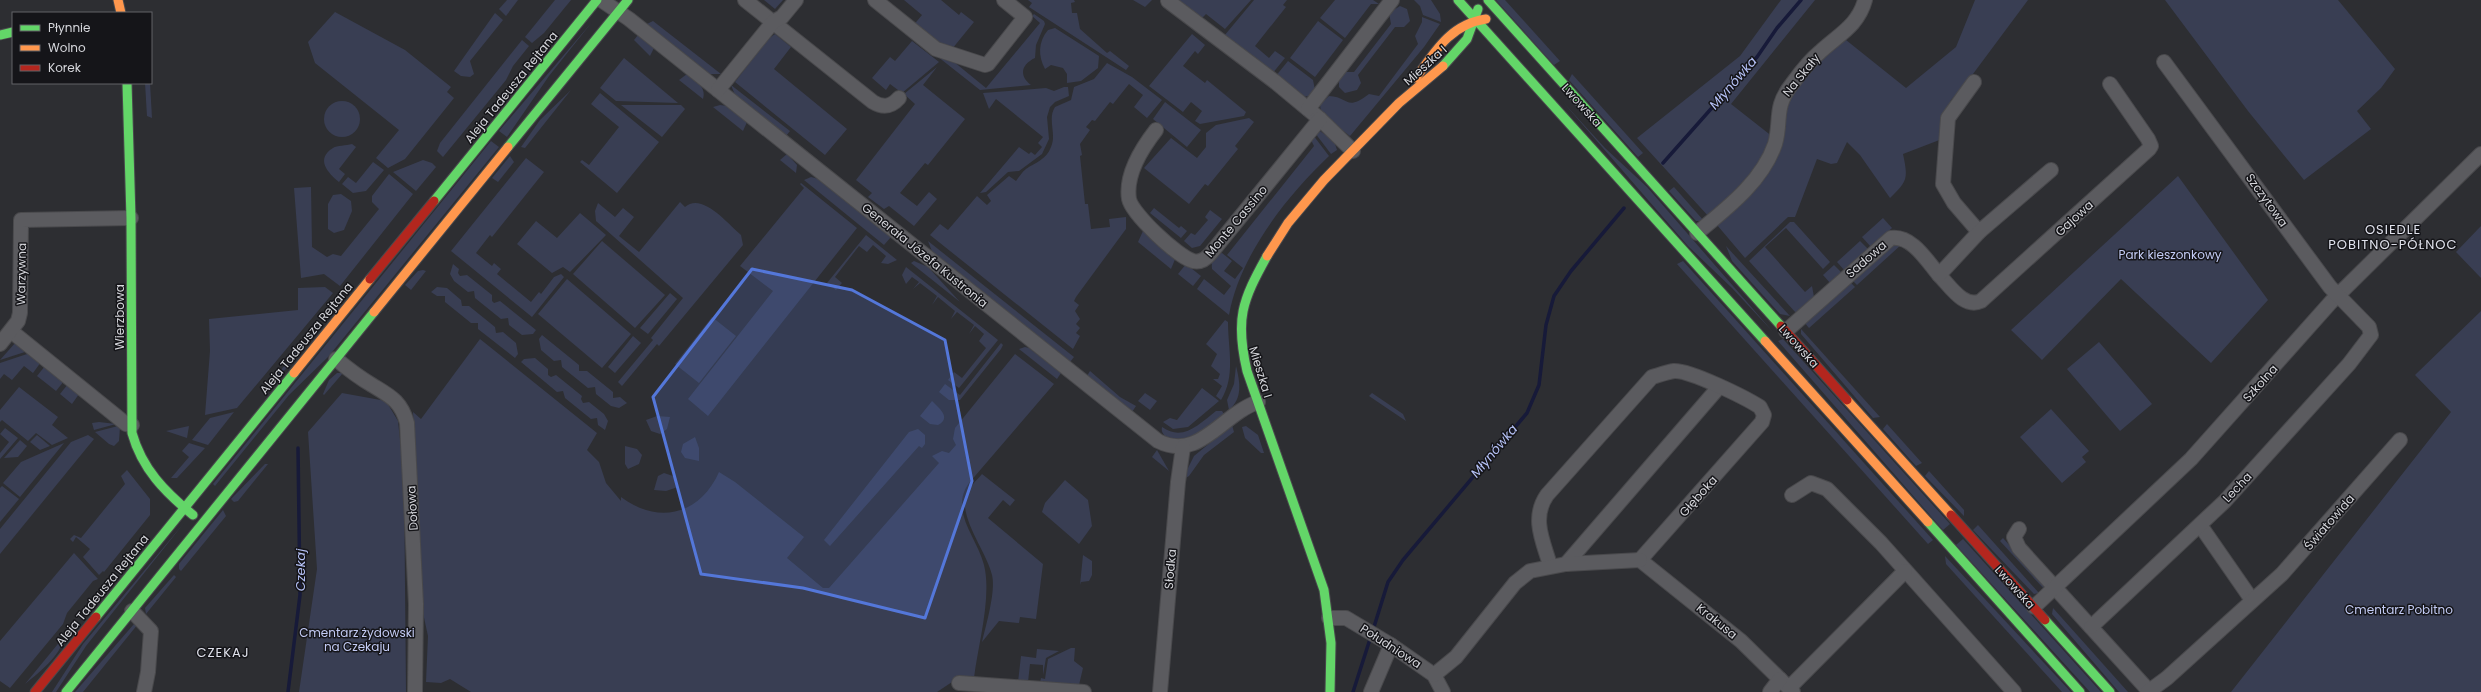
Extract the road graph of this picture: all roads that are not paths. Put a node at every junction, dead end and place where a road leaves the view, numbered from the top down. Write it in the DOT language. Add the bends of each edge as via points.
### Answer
graph roads {
  1 [pos="118,0"];
  2 [pos="597,0"];
  3 [pos="601,0"];
  4 [pos="628,0"];
  5 [pos="745,0"];
  6 [pos="796,0"];
  7 [pos="875,0"];
  8 [pos="1004,0"];
  9 [pos="1168,0"];
  10 [pos="1392,0"];
  11 [pos="1451,0"];
  12 [pos="1458,0"];
  13 [pos="1478,0"];
  14 [pos="1488,0"];
  15 [pos="1865,0"];
  16 [pos="618,11"];
  17 [pos="120,12"];
  18 [pos="1477,20"];
  19 [pos="772,22"];
  20 [pos="1511,26"];
  21 [pos="12,32"];
  22 [pos="1452,32"];
  23 [pos="0,34"];
  24 [pos="1466,43"];
  25 [pos="1500,46"];
  26 [pos="2164,62"];
  27 [pos="1974,82"];
  28 [pos="127,84"];
  29 [pos="2110,84"];
  30 [pos="718,90"];
  31 [pos="899,98"];
  32 [pos="1399,103"];
  33 [pos="1308,109"];
  34 [pos="1320,119"];
  35 [pos="1156,130"];
  36 [pos="1353,151"];
  37 [pos="2481,154"];
  38 [pos="2051,170"];
  39 [pos="131,218"];
  40 [pos="1979,232"];
  41 [pos="1697,233"];
  42 [pos="1939,275"];
  43 [pos="2338,296"];
  44 [pos="1748,323"];
  45 [pos="11,331"];
  46 [pos="1779,335"];
  47 [pos="2371,335"];
  48 [pos="0,344"];
  49 [pos="336,359"];
  50 [pos="1719,387"];
  51 [pos="1258,402"];
  52 [pos="132,425"];
  53 [pos="2400,440"];
  54 [pos="1183,447"];
  55 [pos="1792,495"];
  56 [pos="184,508"];
  57 [pos="203,523"];
  58 [pos="2200,525"];
  59 [pos="2019,529"];
  60 [pos="1640,560"];
  61 [pos="1566,564"];
  62 [pos="1550,565"];
  63 [pos="1905,571"];
  64 [pos="2055,588"];
  65 [pos="2252,600"];
  66 [pos="2034,607"];
  67 [pos="132,611"];
  68 [pos="1328,618"];
  69 [pos="2091,627"];
  70 [pos="1387,642"];
  71 [pos="1434,676"];
  72 [pos="959,682"];
  73 [pos="1787,686"];
  74 [pos="2148,691"];
  75 [pos="35,692"];
  76 [pos="66,692"];
  77 [pos="144,692"];
  78 [pos="416,692"];
  79 [pos="1084,692"];
  80 [pos="1160,692"];
  81 [pos="1330,692"];
  82 [pos="1371,692"];
  83 [pos="1443,692"];
  84 [pos="1770,692"];
  85 [pos="2014,692"];
  86 [pos="2080,692"];
  87 [pos="2110,692"];
  1 -- 17 [label="main road"];
  2 -- 56 [label="main road, Aleja Tadeusza Rejtana"];
  3 -- 16 [label="street, Generała Józefa Kustronia"];
  4 -- 16 [label="main road"];
  5 -- 19 [label="street"];
  6 -- 19 [label="street" via="782,17"];
  7 -- 8 [label="street" via="936,49 985,64 988,64 1025,17"];
  9 -- 33 [label="street"];
  10 -- 33 [label="street"];
  11 -- 22 [label="main road, Mieszka I" via="1455,14"];
  12 -- 18 [label="main road, Lwowska"];
  13 -- 18 [label="main road, Mieszka I"];
  14 -- 20 [label="main road, Lwowska"];
  15 -- 41 [label="street, Na Skały" via="1848,30 1820,52 1785,92 1778,111 1774,144 1758,176 1739,197"];
  16 -- 30 [label="street, Generała Józefa Kustronia"];
  16 -- 49 [label="main road"];
  18 -- 20 [label="main road, Mieszka I" via="1488,19"];
  18 -- 22 [label="main road, Mieszka I" via="1465,23"];
  18 -- 24 [label="main road, Mieszka I"];
  18 -- 25 [label="main road, Lwowska"];
  19 -- 30 [label="street"];
  19 -- 31 [label="street" via="880,106 894,103"];
  20 -- 41 [label="main road, Lwowska"];
  21 -- 23 [label="main road"];
  22 -- 32 [label="main road, Mieszka I"];
  24 -- 25 [label="main road" via="1479,42"];
  24 -- 32 [label="main road, Mieszka I" via="1430,78"];
  25 -- 44 [label="main road, Lwowska"];
  26 -- 43 [label="street, Szczytowa"];
  27 -- 40 [label="street" via="1948,118 1943,184 1954,203"];
  28 -- 39 [label="main road, Wierzbowa"];
  29 -- 42 [label="street, Gajowa" via="2150,143 2146,152 1976,304 1966,302"];
  30 -- 54 [label="street, Generała Józefa Kustronia" via="1148,432 1171,447"];
  32 -- 36 [label="main road, Mieszka I"];
  33 -- 34 [label="street"];
  34 -- 35 [label="street, Monte Cassino" via="1206,259 1194,262 1146,225 1129,200 1128,190 1138,156"];
  34 -- 36 [label="street"];
  36 -- 51 [label="main road, Mieszka I" via="1308,196 1292,216 1249,292 1240,320 1240,346"];
  37 -- 43 [label="street, Szkolna"];
  38 -- 40 [label="street"];
  39 -- 45 [label="street, Warzywna" via="21,220 21,304 18,321"];
  39 -- 52 [label="main road, Wierzbowa"];
  40 -- 42 [label="street"];
  41 -- 46 [label="main road, Lwowska"];
  42 -- 46 [label="street, Sadowa" via="1909,242 1898,237 1891,238"];
  43 -- 47 [label="street, Szczytowa" via="2369,327"];
  43 -- 64 [label="street, Szkolna" via="2191,460"];
  44 -- 46 [label="main road" via="1763,333"];
  44 -- 86 [label="main road, Lwowska"];
  45 -- 48 [label="street"];
  45 -- 52 [label="street" via="126,424"];
  46 -- 66 [label="main road, Lwowska"];
  47 -- 58 [label="street, Lecha" via="2349,364"];
  49 -- 57 [label="main road"];
  49 -- 78 [label="street, Dołowa" via="373,386 392,396 404,412 407,423 416,604"];
  50 -- 60 [label="street, Głęboka" via="1760,408 1764,415 1762,422"];
  50 -- 61 [label="street"];
  50 -- 62 [label="street, Głęboka" via="1674,371 1652,377 1539,508 1538,523"];
  51 -- 54 [label="street" via="1241,410 1203,438"];
  51 -- 68 [label="main road, Mieszka I" via="1321,578"];
  52 -- 56 [label="main road, Wierzbowa" via="135,449 145,470"];
  53 -- 65 [label="street, Światowida" via="2312,542"];
  54 -- 80 [label="street, Słodka"];
  55 -- 63 [label="street" via="1811,483 1827,489"];
  56 -- 57 [label="main road, Wierzbowa"];
  56 -- 75 [label="main road, Aleja Tadeusza Rejtana"];
  57 -- 67 [label="main road"];
  58 -- 65 [label="street"];
  58 -- 69 [label="street, Lecha"];
  59 -- 64 [label="street" via="2014,537 2019,548"];
  60 -- 61 [label="street"];
  60 -- 73 [label="street, Krakusa" via="1728,630"];
  61 -- 62 [label="street"];
  62 -- 71 [label="street" via="1530,572 1515,583 1456,657"];
  63 -- 73 [label="street"];
  63 -- 85 [label="street"];
  64 -- 66 [label="street, Szkolna"];
  64 -- 69 [label="street"];
  65 -- 74 [label="street, Światowida" via="2168,678"];
  66 -- 87 [label="main road, Lwowska"];
  67 -- 76 [label="main road"];
  67 -- 77 [label="street" via="150,630 148,672"];
  68 -- 70 [label="street, Południowa" via="1346,618"];
  68 -- 81 [label="main road, Mieszka I" via="1331,644"];
  69 -- 74 [label="street"];
  70 -- 71 [label="street, Południowa"];
  70 -- 82 [label="street"];
  71 -- 83 [label="street, Południowa"];
  72 -- 79 [label="street"];
  73 -- 84 [label="street"];
}
